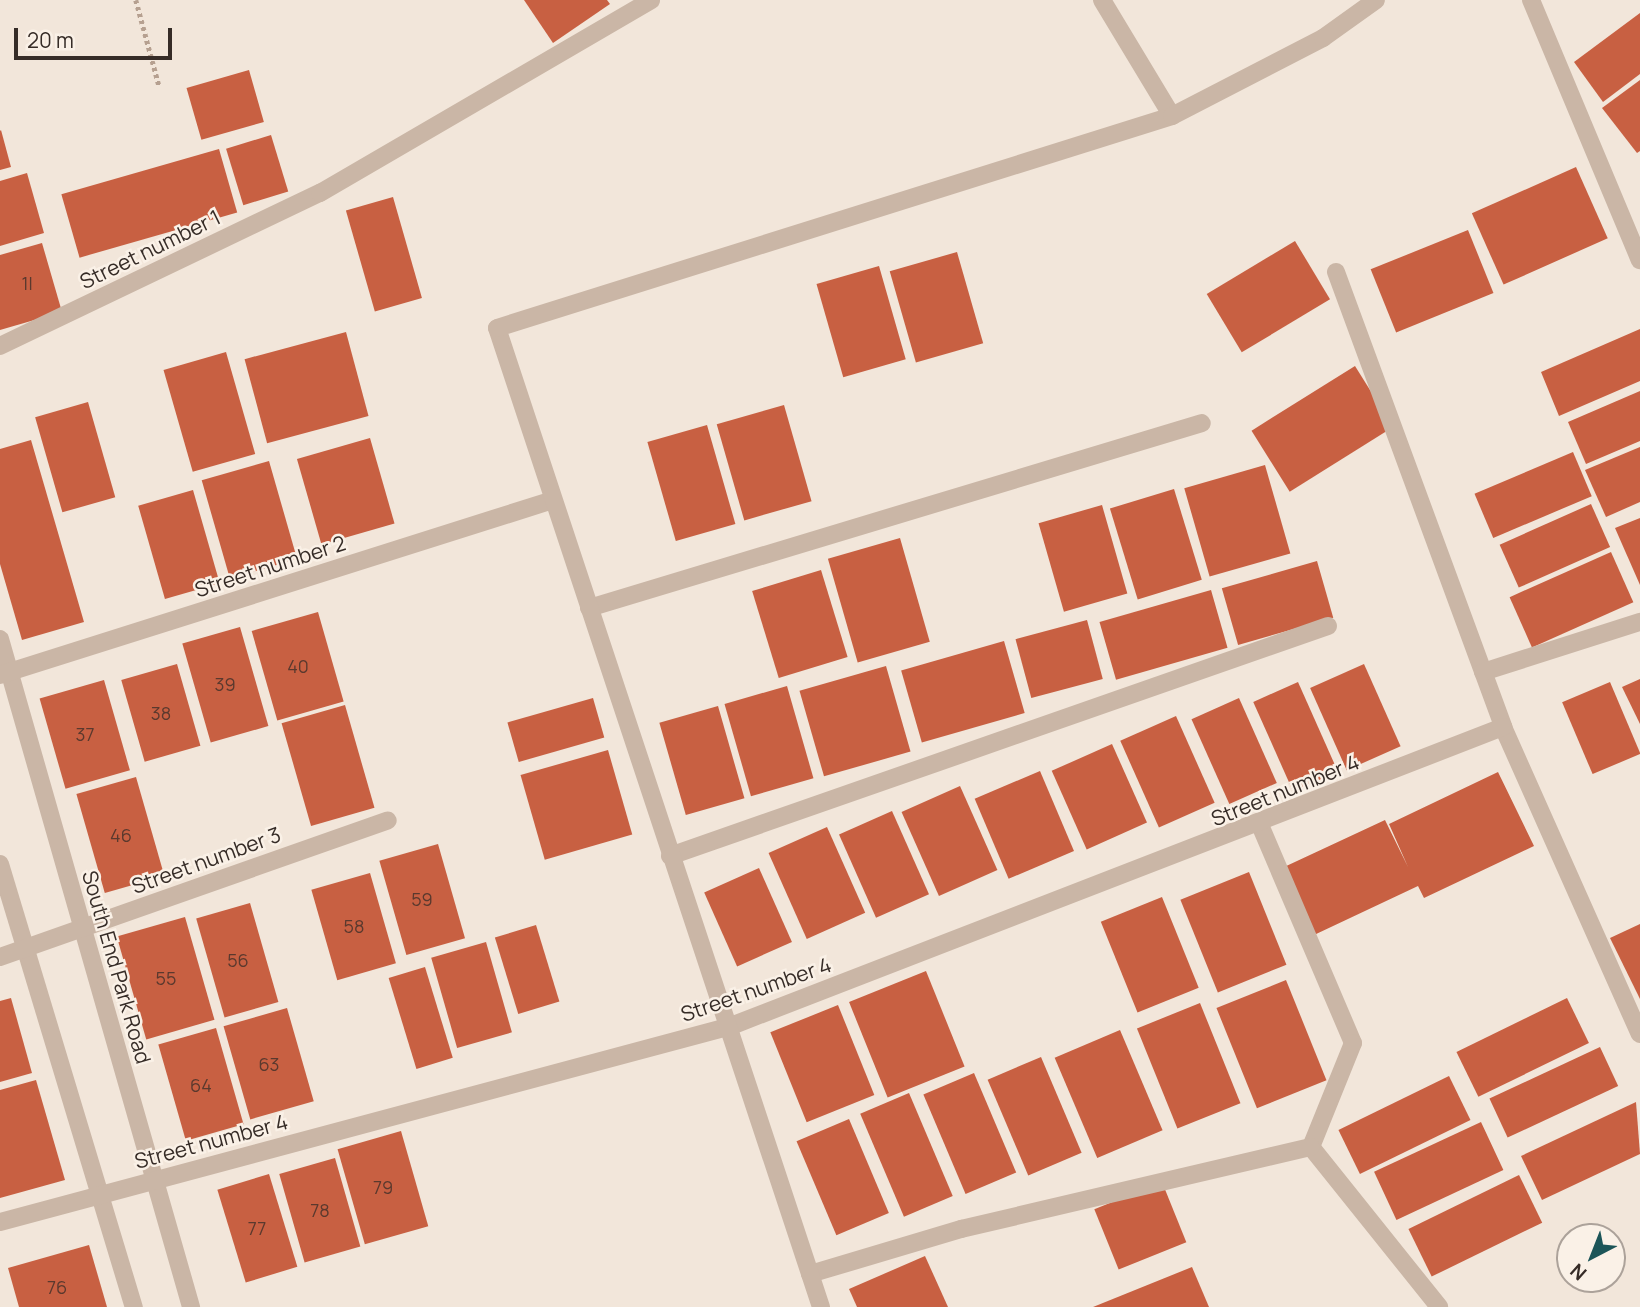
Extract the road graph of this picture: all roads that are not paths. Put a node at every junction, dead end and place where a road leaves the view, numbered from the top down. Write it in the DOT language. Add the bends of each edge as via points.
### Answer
graph roads {
  1 [pos="652,0"];
  2 [pos="1102,0"];
  3 [pos="1376,0"];
  4 [pos="1531,0"];
  5 [pos="1172,116"];
  6 [pos="1640,260"];
  7 [pos="1336,272"];
  8 [pos="0,346"];
  9 [pos="1202,423"];
  10 [pos="553,500"];
  11 [pos="589,608"];
  12 [pos="1640,622"];
  13 [pos="1328,626"];
  14 [pos="0,639"];
  15 [pos="1483,672"];
  16 [pos="5,673"];
  17 [pos="1503,727"];
  18 [pos="388,820"];
  19 [pos="1260,825"];
  20 [pos="670,856"];
  21 [pos="0,864"];
  22 [pos="81,929"];
  23 [pos="25,949"];
  24 [pos="0,957"];
  25 [pos="731,1026"];
  26 [pos="1640,1034"];
  27 [pos="1311,1147"];
  28 [pos="155,1180"];
  29 [pos="103,1193"];
  30 [pos="0,1222"];
  31 [pos="810,1274"];
  32 [pos="134,1307"];
  33 [pos="191,1307"];
  34 [pos="821,1307"];
  35 [pos="1439,1307"];
  1 -- 8 [label="street, Street number 1" via="320,193"];
  2 -- 5 [label="street"];
  3 -- 5 [label="street" via="1323,38"];
  4 -- 6 [label="street"];
  5 -- 10 [label="street" via="497,328"];
  7 -- 15 [label="street"];
  9 -- 11 [label="street"];
  10 -- 11 [label="street"];
  10 -- 16 [label="street, Street number 2"];
  11 -- 20 [label="street"];
  12 -- 15 [label="street"];
  13 -- 20 [label="street"];
  14 -- 16 [label="street, South End Park Road"];
  15 -- 17 [label="street"];
  16 -- 22 [label="street, South End Park Road"];
  17 -- 19 [label="street, Street number 4"];
  17 -- 26 [label="street"];
  18 -- 22 [label="street, Street number 3"];
  19 -- 25 [label="street, Street number 4"];
  19 -- 27 [label="street" via="1353,1043"];
  20 -- 25 [label="street"];
  21 -- 23 [label="street"];
  22 -- 23 [label="street, Street number 3"];
  22 -- 28 [label="street, South End Park Road"];
  23 -- 24 [label="street, Street number 3"];
  23 -- 29 [label="street"];
  25 -- 28 [label="street, Street number 4"];
  25 -- 31 [label="street"];
  27 -- 31 [label="street" via="961,1229"];
  27 -- 35 [label="street"];
  28 -- 29 [label="street, Street number 4"];
  28 -- 33 [label="street, South End Park Road"];
  29 -- 30 [label="street, Street number 4"];
  29 -- 32 [label="street"];
  31 -- 34 [label="street"];
}
